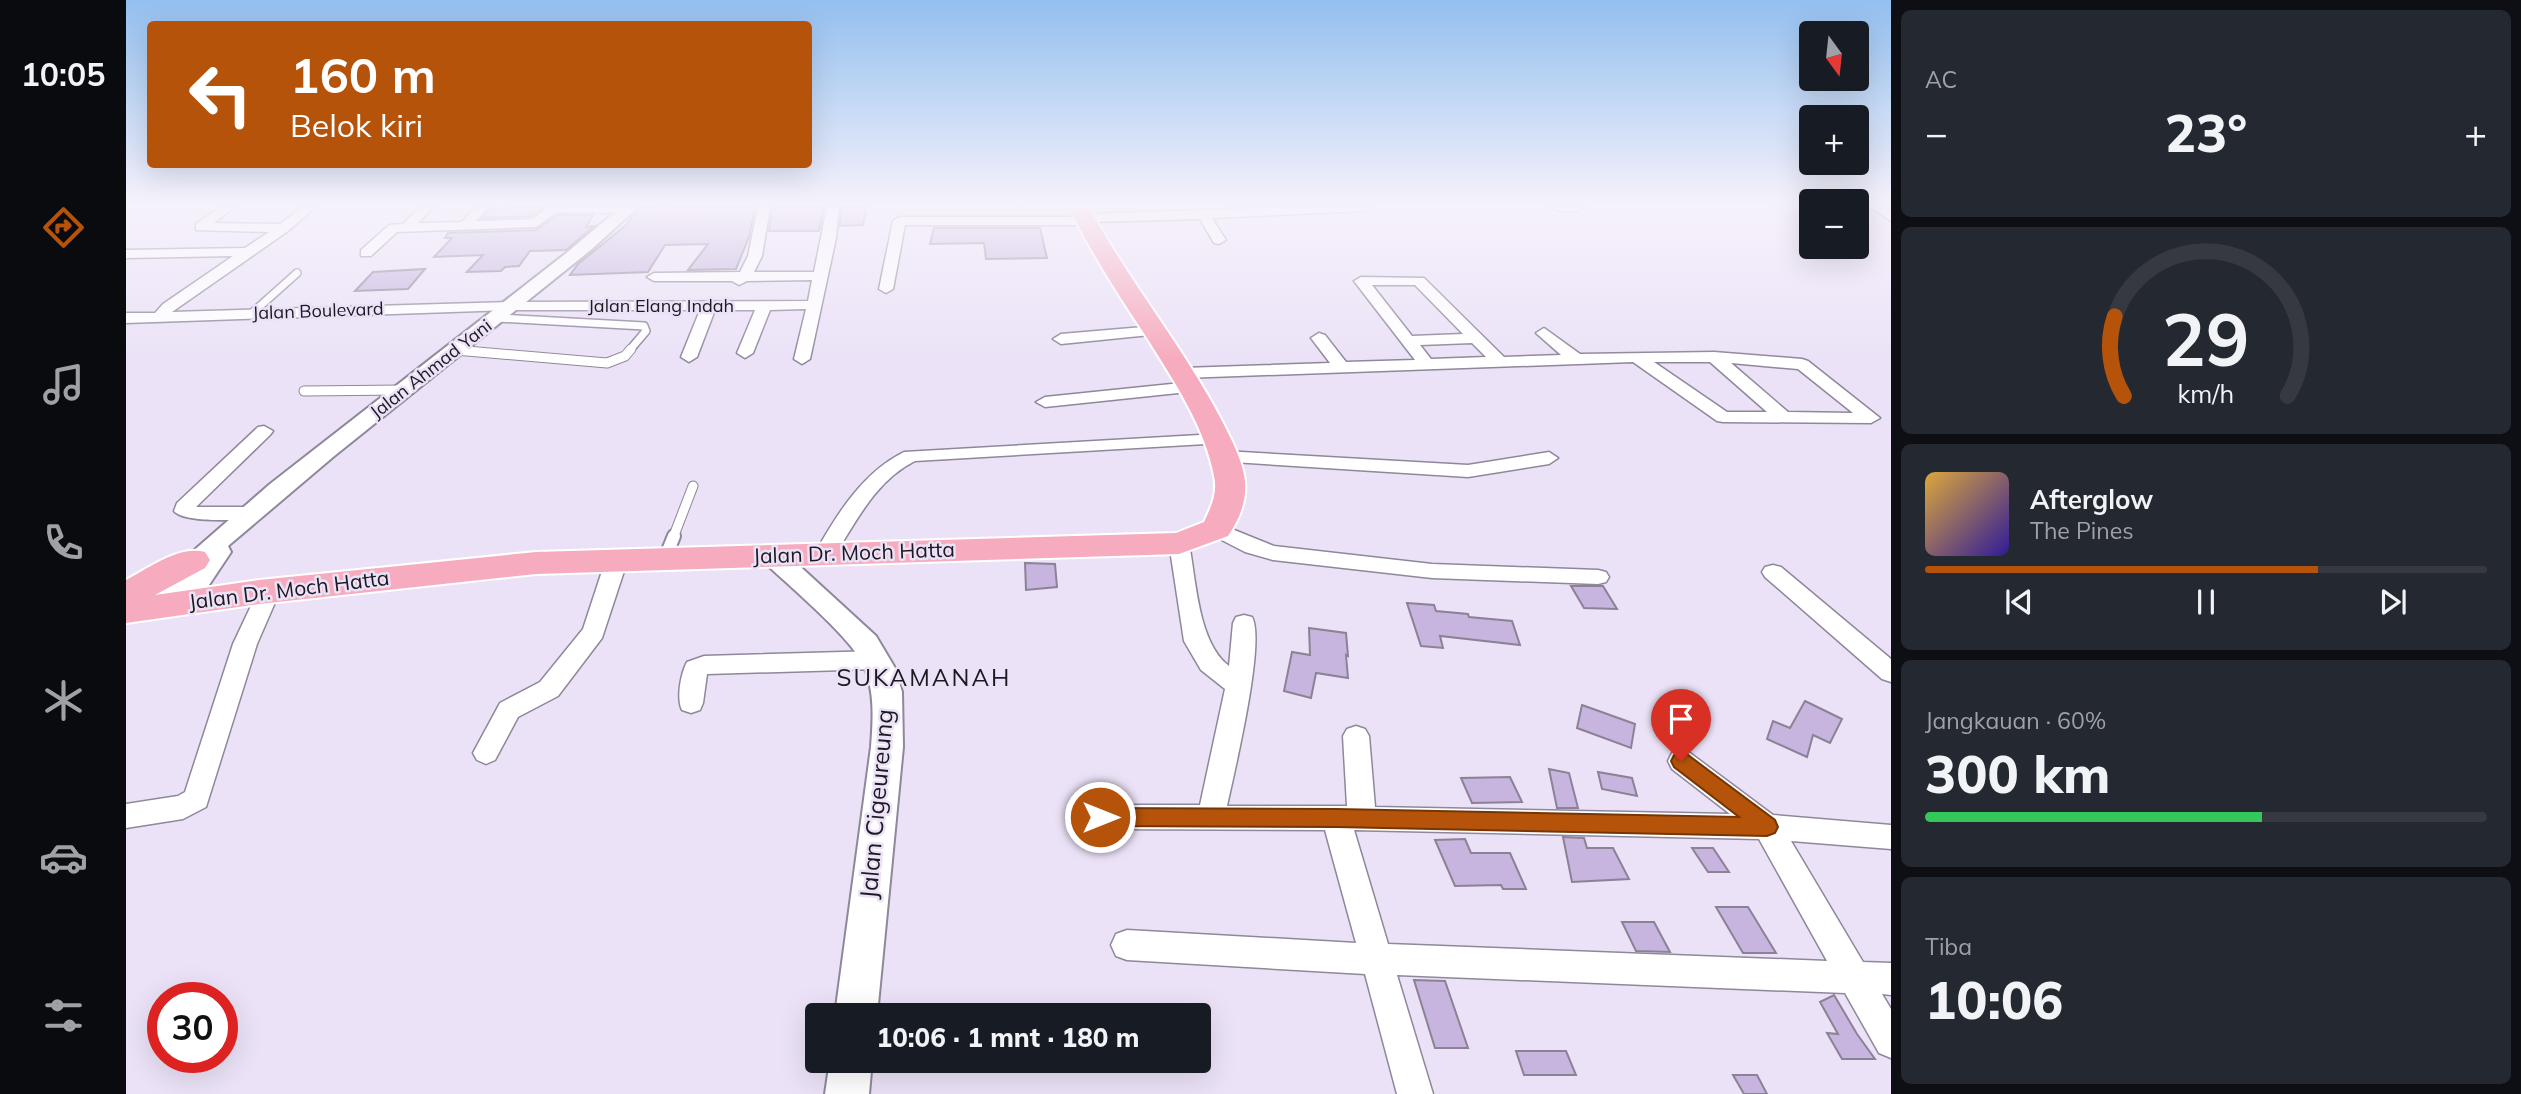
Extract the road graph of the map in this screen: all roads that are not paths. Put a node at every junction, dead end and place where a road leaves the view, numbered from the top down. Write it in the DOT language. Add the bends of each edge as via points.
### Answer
graph roads {
  1 [pos="239,258"];
  2 [pos="572,258"];
  3 [pos="754,258"];
  4 [pos="823,258"];
  5 [pos="892,258"];
  6 [pos="1109,258"];
  7 [pos="297,273"];
  8 [pos="747,275"];
  9 [pos="820,276"];
  10 [pos="654,278"];
  11 [pos="886,289"];
  12 [pos="813,305"];
  13 [pos="726,306"];
  14 [pos="764,306"];
  15 [pos="709,307"];
  16 [pos="504,312"];
  17 [pos="251,314"];
  18 [pos="159,317"];
  19 [pos="126,318"];
  20 [pos="1155,331"];
  21 [pos="1544,333"];
  22 [pos="1319,338"];
  23 [pos="1475,338"];
  24 [pos="1061,339"];
  25 [pos="1408,341"];
  26 [pos="455,350"];
  27 [pos="745,353"];
  28 [pos="1636,357"];
  29 [pos="1714,357"];
  30 [pos="689,358"];
  31 [pos="802,359"];
  32 [pos="1576,359"];
  33 [pos="1500,362"];
  34 [pos="1427,365"];
  35 [pos="1342,368"];
  36 [pos="1187,380"];
  37 [pos="403,390"];
  38 [pos="303,391"];
  39 [pos="1045,401"];
  40 [pos="1783,417"];
  41 [pos="264,431"];
  42 [pos="1220,448"];
  43 [pos="1549,458"];
  44 [pos="692,486"];
  45 [pos="240,521"];
  46 [pos="1217,529"];
  47 [pos="1179,543"];
  48 [pos="826,553"];
  49 [pos="772,555"];
  50 [pos="665,558"];
  51 [pos="617,559"];
  52 [pos="204,560"];
  53 [pos="1773,572"];
  54 [pos="1598,577"];
  55 [pos="264,592"];
  56 [pos="183,602"];
  57 [pos="133,605"];
  58 [pos="1244,622"];
  59 [pos="878,660"];
  60 [pos="1891,673"];
  61 [pos="1236,684"];
  62 [pos="691,703"];
  63 [pos="1356,736"];
  64 [pos="486,753"];
  65 [pos="1681,761"];
  66 [pos="126,817"];
  67 [pos="1100,817"];
  68 [pos="1211,817"];
  69 [pos="1349,818"];
  70 [pos="1767,827"];
  71 [pos="1891,837"];
  72 [pos="1127,945"];
  73 [pos="1375,960"];
  74 [pos="1855,979"];
  75 [pos="1891,979"];
  76 [pos="857,1003"];
  77 [pos="1891,1041"];
  78 [pos="849,1073"];
  79 [pos="847,1094"];
  80 [pos="1415,1094"];
  1 -- 18 [label="street"];
  2 -- 16 [label="street, Jalan Ahmad Yani"];
  3 -- 8 [label="street"];
  4 -- 9 [label="street"];
  5 -- 11 [label="street"];
  6 -- 20 [label="highway"];
  7 -- 17 [label="lane"];
  8 -- 9 [label="street"];
  8 -- 10 [label="street"];
  8 -- 13 [label="street"];
  9 -- 12 [label="street"];
  12 -- 14 [label="street, Jalan Elang Indah"];
  12 -- 31 [label="street"];
  13 -- 14 [label="street, Jalan Elang Indah"];
  13 -- 15 [label="street, Jalan Elang Indah"];
  14 -- 27 [label="street"];
  15 -- 16 [label="street, Jalan Elang Indah"];
  15 -- 30 [label="street"];
  16 -- 17 [label="street, Jalan Boulevard"];
  16 -- 26 [label="street, Jalan Ahmad Yani"];
  16 -- 26 [label="lane" via="636,324 646,331 625,356 607,363"];
  17 -- 18 [label="street, Jalan Boulevard"];
  18 -- 19 [label="street, Jalan Boulevard"];
  20 -- 24 [label="street"];
  20 -- 36 [label="highway"];
  21 -- 32 [label="street"];
  22 -- 35 [label="street"];
  23 -- 25 [label="street"];
  23 -- 25 [label="street" via="1418,281 1361,281"];
  23 -- 33 [label="street"];
  25 -- 34 [label="street"];
  26 -- 37 [label="street, Jalan Ahmad Yani"];
  28 -- 29 [label="street"];
  28 -- 32 [label="street"];
  28 -- 40 [label="street" via="1720,416"];
  29 -- 40 [label="street"];
  29 -- 40 [label="street" via="1802,364 1871,417"];
  32 -- 33 [label="street"];
  33 -- 34 [label="street"];
  34 -- 35 [label="street"];
  35 -- 36 [label="street"];
  36 -- 39 [label="street"];
  36 -- 42 [label="highway"];
  37 -- 38 [label="lane"];
  37 -- 45 [label="street, Jalan Ahmad Yani"];
  41 -- 45 [label="street" via="184,507 190,513"];
  42 -- 43 [label="street" via="1458,471"];
  42 -- 46 [label="highway" via="1230,478 1230,500"];
  42 -- 48 [label="street" via="911,456 896,463 854,507"];
  44 -- 50 [label="lane"];
  45 -- 52 [label="street, Jalan Ahmad Yani"];
  46 -- 47 [label="highway, Jalan Dr. Moch Hatta"];
  46 -- 54 [label="street" via="1273,553 1432,571"];
  47 -- 48 [label="highway, Jalan Dr. Moch Hatta"];
  47 -- 61 [label="street" via="1196,641 1209,664"];
  48 -- 49 [label="highway, Jalan Dr. Moch Hatta"];
  49 -- 50 [label="highway, Jalan Dr. Moch Hatta"];
  49 -- 59 [label="street, Jalan Cigeureung" via="866,643"];
  50 -- 51 [label="highway, Jalan Dr. Moch Hatta"];
  51 -- 55 [label="highway, Jalan Dr. Moch Hatta" via="424,573"];
  51 -- 64 [label="street" via="594,632 553,685 509,710"];
  52 -- 55 [label="highway" via="219,576"];
  52 -- 56 [label="street, Jalan Ahmad Yani"];
  52 -- 57 [label="highway"];
  53 -- 60 [label="street"];
  55 -- 56 [label="highway, Jalan Dr. Moch Hatta"];
  55 -- 66 [label="street" via="196,800 183,807"];
  56 -- 57 [label="highway, Jalan Dr. Moch Hatta"];
  58 -- 61 [label="street"];
  59 -- 62 [label="street" via="704,665 696,667"];
  59 -- 76 [label="street, Jalan Cigeureung" via="885,677 888,733"];
  61 -- 68 [label="street"];
  63 -- 69 [label="street"];
  65 -- 70 [label="street"];
  67 -- 68 [label="street"];
  68 -- 69 [label="street"];
  69 -- 70 [label="street"];
  69 -- 73 [label="street"];
  70 -- 71 [label="street"];
  70 -- 74 [label="street"];
  72 -- 73 [label="street"];
  73 -- 74 [label="street"];
  73 -- 80 [label="street"];
  74 -- 75 [label="street"];
  74 -- 77 [label="street"];
  78 -- 79 [label="street"];
}
